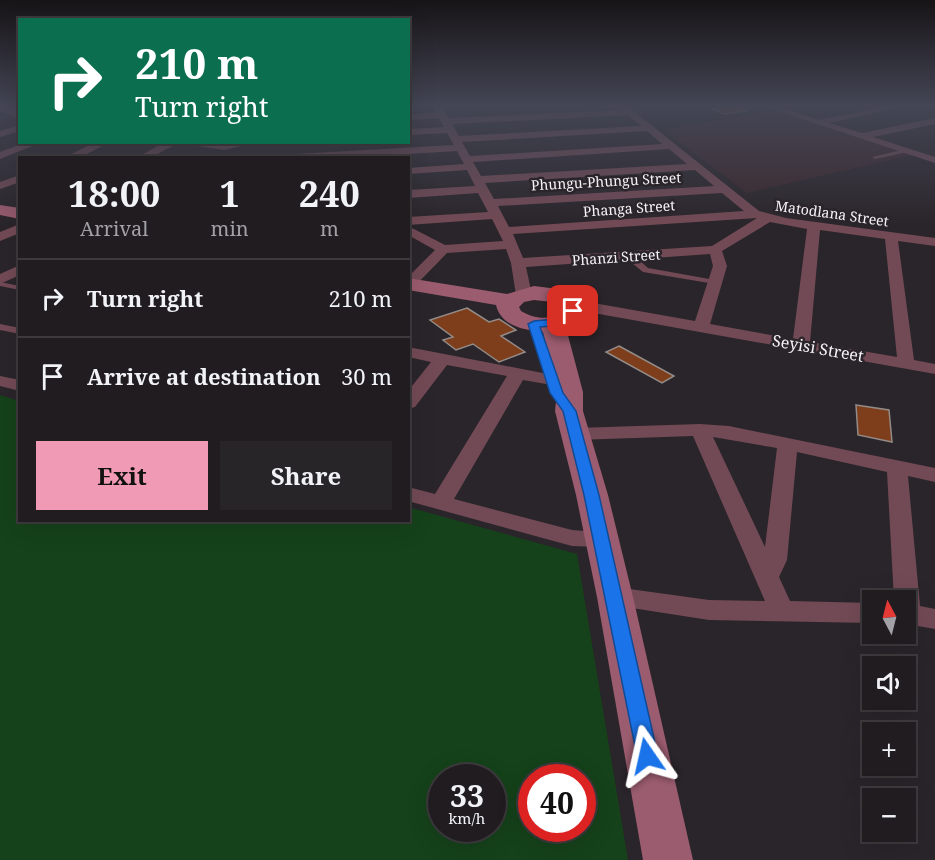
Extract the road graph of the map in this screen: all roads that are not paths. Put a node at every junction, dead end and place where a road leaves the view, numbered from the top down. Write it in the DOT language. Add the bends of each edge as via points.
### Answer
graph roads {
  1 [pos="29,145"];
  2 [pos="98,145"];
  3 [pos="168,145"];
  4 [pos="208,145"];
  5 [pos="235,145"];
  6 [pos="373,145"];
  7 [pos="459,145"];
  8 [pos="888,145"];
  9 [pos="672,146"];
  10 [pos="224,147"];
  11 [pos="935,148"];
  12 [pos="909,152"];
  13 [pos="0,156"];
  14 [pos="74,156"];
  15 [pos="145,156"];
  16 [pos="208,156"];
  17 [pos="337,156"];
  18 [pos="875,157"];
  19 [pos="935,160"];
  20 [pos="468,163"];
  21 [pos="696,167"];
  22 [pos="410,171"];
  23 [pos="18,179"];
  24 [pos="480,185"];
  25 [pos="0,186"];
  26 [pos="724,189"];
  27 [pos="410,194"];
  28 [pos="493,209"];
  29 [pos="15,215"];
  30 [pos="761,216"];
  31 [pos="410,221"];
  32 [pos="814,226"];
  33 [pos="410,231"];
  34 [pos="891,236"];
  35 [pos="0,237"];
  36 [pos="508,238"];
  37 [pos="935,242"];
  38 [pos="449,249"];
  39 [pos="715,250"];
  40 [pos="629,256"];
  41 [pos="522,263"];
  42 [pos="18,270"];
  43 [pos="0,279"];
  44 [pos="410,282"];
  45 [pos="715,282"];
  46 [pos="0,284"];
  47 [pos="410,284"];
  48 [pos="18,288"];
  49 [pos="522,300"];
  50 [pos="557,317"];
  51 [pos="0,327"];
  52 [pos="701,328"];
  53 [pos="18,331"];
  54 [pos="801,345"];
  55 [pos="410,352"];
  56 [pos="442,359"];
  57 [pos="906,363"];
  58 [pos="935,369"];
  59 [pos="518,374"];
  60 [pos="0,381"];
  61 [pos="18,386"];
  62 [pos="410,400"];
  63 [pos="566,408"];
  64 [pos="700,430"];
  65 [pos="788,444"];
  66 [pos="897,467"];
  67 [pos="935,475"];
  68 [pos="410,495"];
  69 [pos="441,503"];
  70 [pos="602,539"];
  71 [pos="767,577"];
  72 [pos="905,590"];
  73 [pos="615,597"];
  74 [pos="782,611"];
  75 [pos="862,613"];
  76 [pos="916,616"];
  77 [pos="935,619"];
  78 [pos="668,860"];
  1 -- 13 [label="street"];
  2 -- 14 [label="street"];
  3 -- 15 [label="street"];
  4 -- 10 [label="street"];
  5 -- 10 [label="street"];
  6 -- 17 [label="street"];
  7 -- 20 [label="street"];
  8 -- 12 [label="street"];
  9 -- 20 [label="street"];
  9 -- 21 [label="street, Matodlana Street"];
  10 -- 16 [label="street"];
  11 -- 12 [label="street"];
  12 -- 18 [label="lane"];
  12 -- 19 [label="street"];
  20 -- 22 [label="street"];
  20 -- 24 [label="street"];
  21 -- 24 [label="street"];
  21 -- 26 [label="street, Matodlana Street"];
  23 -- 25 [label="street"];
  24 -- 27 [label="street"];
  24 -- 28 [label="street"];
  26 -- 28 [label="street, Phungu-Phungu Street"];
  26 -- 30 [label="street, Matodlana Street"];
  28 -- 31 [label="street, Phungu-Phungu Street"];
  28 -- 36 [label="street"];
  29 -- 35 [label="street"];
  30 -- 32 [label="street, Matodlana Street"];
  30 -- 36 [label="street, Phanga Street"];
  30 -- 39 [label="street, Phanzi Street"];
  32 -- 34 [label="street, Matodlana Street"];
  32 -- 54 [label="street"];
  33 -- 38 [label="street"];
  34 -- 37 [label="street, Matodlana Street"];
  34 -- 57 [label="street"];
  36 -- 38 [label="street, Phanga Street"];
  36 -- 41 [label="street"];
  38 -- 44 [label="street"];
  39 -- 40 [label="street, Phanzi Street"];
  39 -- 45 [label="street" via="720,262"];
  40 -- 41 [label="street, Phanzi Street"];
  40 -- 45 [label="lane" via="645,270"];
  41 -- 49 [label="street"];
  42 -- 43 [label="street"];
  45 -- 52 [label="street"];
  46 -- 48 [label="lane"];
  47 -- 49 [label="street" via="485,302"];
  49 -- 50 [label="street" via="516,319"];
  49 -- 50 [label="street" via="563,298"];
  50 -- 52 [label="street, Seyisi Street"];
  50 -- 63 [label="street"];
  50 -- 63 [label="street" via="570,392"];
  51 -- 53 [label="lane"];
  52 -- 54 [label="street, Seyisi Street"];
  54 -- 57 [label="street, Seyisi Street"];
  55 -- 56 [label="street"];
  56 -- 59 [label="street"];
  56 -- 62 [label="street"];
  57 -- 58 [label="street, Seyisi Street"];
  59 -- 63 [label="street"];
  59 -- 69 [label="street"];
  60 -- 61 [label="street"];
  63 -- 64 [label="street"];
  63 -- 70 [label="street"];
  64 -- 65 [label="street"];
  64 -- 71 [label="street"];
  65 -- 66 [label="street"];
  65 -- 71 [label="street" via="775,560"];
  66 -- 67 [label="street"];
  66 -- 72 [label="street"];
  68 -- 69 [label="street"];
  69 -- 70 [label="street" via="572,538"];
  70 -- 73 [label="street"];
  71 -- 74 [label="street"];
  73 -- 74 [label="street" via="709,610"];
  73 -- 78 [label="street"];
  74 -- 75 [label="street"];
  76 -- 77 [label="street"];
}
